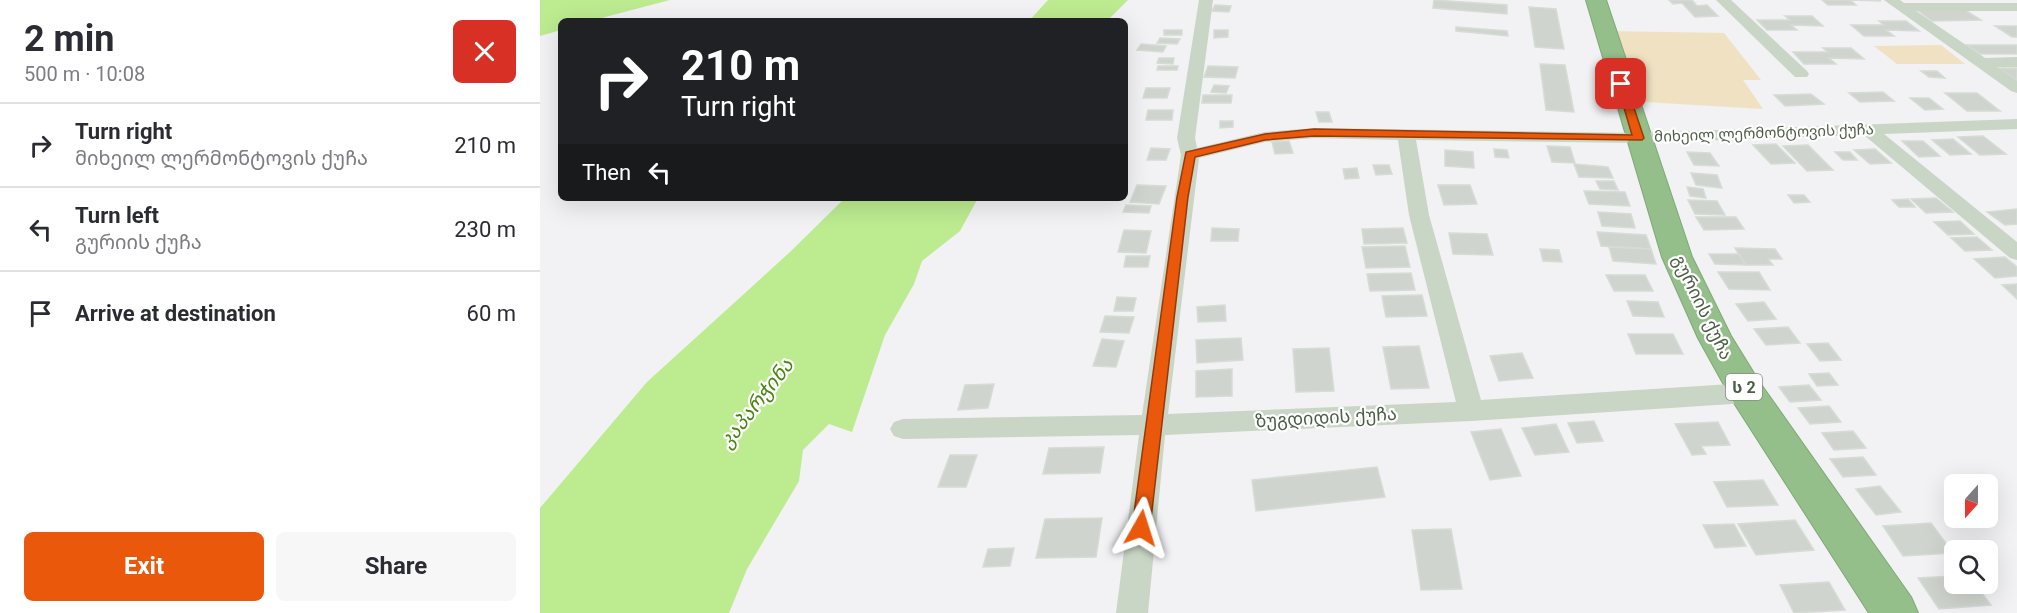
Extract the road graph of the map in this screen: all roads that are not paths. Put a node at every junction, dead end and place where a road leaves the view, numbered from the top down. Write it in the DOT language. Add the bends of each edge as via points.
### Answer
graph roads {
  1 [pos="1206,0"];
  2 [pos="1596,0"];
  3 [pos="1723,0"];
  4 [pos="1896,4"];
  5 [pos="2017,7"];
  6 [pos="2017,62"];
  7 [pos="1982,63"];
  8 [pos="1801,74"];
  9 [pos="2017,88"];
  10 [pos="2017,124"];
  11 [pos="1867,129"];
  12 [pos="1406,135"];
  13 [pos="1638,138"];
  14 [pos="1190,155"];
  15 [pos="2017,254"];
  16 [pos="1748,393"];
  17 [pos="1471,411"];
  18 [pos="1155,425"];
  19 [pos="903,429"];
  20 [pos="1132,613"];
  21 [pos="1895,613"];
  1 -- 14 [label="street" via="1186,138"];
  2 -- 13 [label="highway, გურიის ქუჩა / ს 2"];
  3 -- 8 [label="street"];
  4 -- 5 [label="street"];
  4 -- 7 [label="street"];
  6 -- 7 [label="street"];
  7 -- 9 [label="street"];
  10 -- 11 [label="street, მიხეილ ლერმონტოვის ქუჩა"];
  11 -- 13 [label="street, მიხეილ ლერმონტოვის ქუჩა"];
  11 -- 15 [label="street"];
  12 -- 13 [label="street, მიხეილ ლერმონტოვის ქუჩა"];
  12 -- 14 [label="street, მიხეილ ლერმონტოვის ქუჩა" via="1314,133 1265,137"];
  12 -- 17 [label="street" via="1419,215"];
  13 -- 16 [label="highway, გურიის ქუჩა / ს 2" via="1677,257 1715,338"];
  14 -- 18 [label="street"];
  16 -- 17 [label="street, ზუგდიდის ქუჩა"];
  16 -- 21 [label="highway, გურიის ქუჩა / ს 2"];
  17 -- 18 [label="street, ზუგდიდის ქუჩა"];
  18 -- 19 [label="street, ზუგდიდის ქუჩა"];
  18 -- 20 [label="street"];
}
